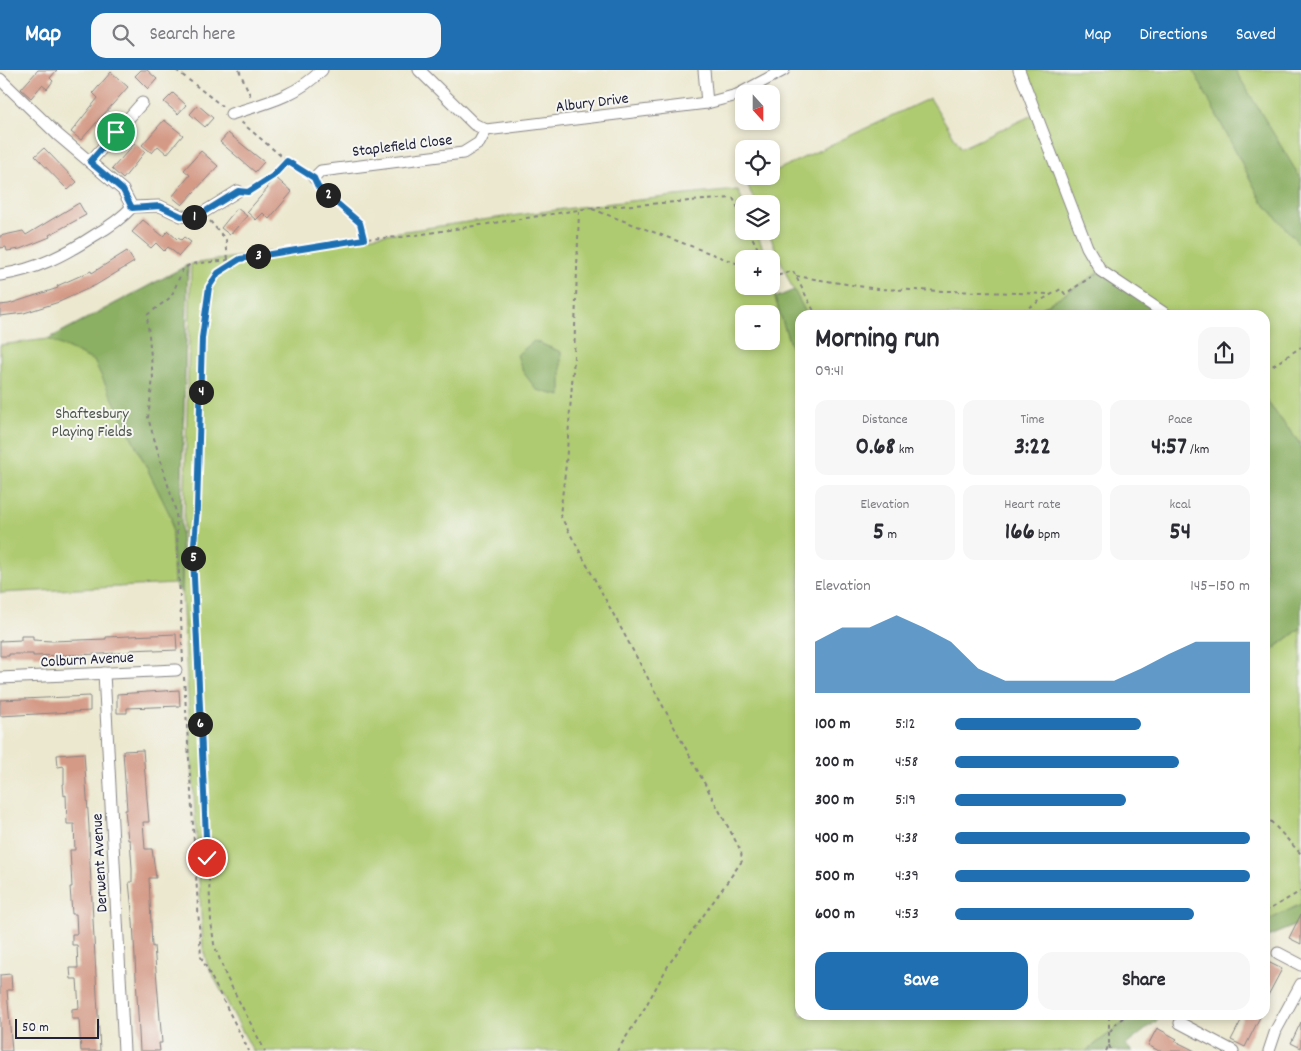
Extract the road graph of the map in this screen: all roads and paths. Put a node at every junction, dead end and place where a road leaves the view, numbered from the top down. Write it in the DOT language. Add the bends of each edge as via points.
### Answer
graph roads {
  1 [pos="9,70"];
  2 [pos="239,70"];
  3 [pos="322,70"];
  4 [pos="418,70"];
  5 [pos="704,70"];
  6 [pos="784,70"];
  7 [pos="1019,70"];
  8 [pos="0,79"];
  9 [pos="142,103"];
  10 [pos="707,103"];
  11 [pos="255,106"];
  12 [pos="231,114"];
  13 [pos="486,130"];
  14 [pos="90,162"];
  15 [pos="314,178"];
  16 [pos="238,191"];
  17 [pos="735,202"];
  18 [pos="132,208"];
  19 [pos="591,208"];
  20 [pos="579,210"];
  21 [pos="208,219"];
  22 [pos="364,239"];
  23 [pos="240,259"];
  24 [pos="228,260"];
  25 [pos="735,263"];
  26 [pos="1101,271"];
  27 [pos="0,274"];
  28 [pos="780,274"];
  29 [pos="796,276"];
  30 [pos="1052,294"];
  31 [pos="813,310"];
  32 [pos="1024,310"];
  33 [pos="1160,310"];
  34 [pos="1301,347"];
  35 [pos="1270,366"];
  36 [pos="176,670"];
  37 [pos="104,673"];
  38 [pos="0,678"];
  39 [pos="1270,820"];
  40 [pos="1301,854"];
  41 [pos="1301,891"];
  42 [pos="1270,909"];
  43 [pos="1278,953"];
  44 [pos="1301,965"];
  45 [pos="1301,984"];
  46 [pos="1109,1020"];
  47 [pos="1119,1020"];
  48 [pos="1180,1023"];
  49 [pos="1109,1034"];
  50 [pos="1109,1045"];
  51 [pos="124,1051"];
  52 [pos="250,1051"];
  53 [pos="265,1051"];
  54 [pos="616,1051"];
  55 [pos="1106,1051"];
  56 [pos="1111,1051"];
  57 [pos="1233,1051"];
  58 [pos="1269,1051"];
  1 -- 8 [label="street"];
  2 -- 11 [label="path"];
  3 -- 11 [label="street" via="286,96"];
  4 -- 13 [label="street" via="474,124"];
  5 -- 10 [label="street"];
  6 -- 10 [label="street, Albury Drive" via="737,95"];
  7 -- 26 [label="street" via="1087,248"];
  8 -- 14 [label="street"];
  9 -- 14 [label="street"];
  10 -- 13 [label="street, Albury Drive"];
  11 -- 12 [label="street"];
  13 -- 15 [label="street, Staplefield Close" via="478,143 463,153 322,171"];
  14 -- 18 [label="street" via="123,190"];
  15 -- 16 [label="path" via="287,161 273,176 248,192"];
  15 -- 22 [label="path" via="318,187 360,223"];
  16 -- 18 [label="street" via="196,217 181,216 160,206"];
  17 -- 19 [label="path" via="733,198"];
  18 -- 27 [label="street" via="71,251 40,266"];
  19 -- 20 [label="path"];
  19 -- 25 [label="path"];
  20 -- 22 [label="path" via="403,237"];
  20 -- 54 [label="path" via="574,357 560,515 741,851 742,861 669,964"];
  21 -- 24 [label="path" via="226,240"];
  22 -- 23 [label="path"];
  23 -- 24 [label="path"];
  23 -- 53 [label="path" via="218,273 209,287 202,338 193,556 214,944 226,976"];
  24 -- 52 [label="path" via="191,264 183,269 171,297 147,315 153,378 148,418 176,512 201,957"];
  26 -- 30 [label="path" via="1065,294 1061,289"];
  26 -- 33 [label="street"];
  28 -- 29 [label="path" via="793,271"];
  29 -- 30 [label="path" via="877,290"];
  29 -- 31 [label="path"];
  30 -- 32 [label="path"];
  34 -- 35 [label="path"];
  36 -- 37 [label="street, Colburn Avenue"];
  37 -- 38 [label="street, Colburn Avenue"];
  37 -- 51 [label="street, Derwent Avenue"];
  39 -- 40 [label="path"];
  41 -- 42 [label="path"];
  43 -- 44 [label="street"];
  45 -- 58 [label="street" via="1276,1030"];
  46 -- 49 [label="path"];
  47 -- 49 [label="path"];
  48 -- 57 [label="street"];
  49 -- 50 [label="path"];
  50 -- 55 [label="path"];
  50 -- 56 [label="path"];
}
